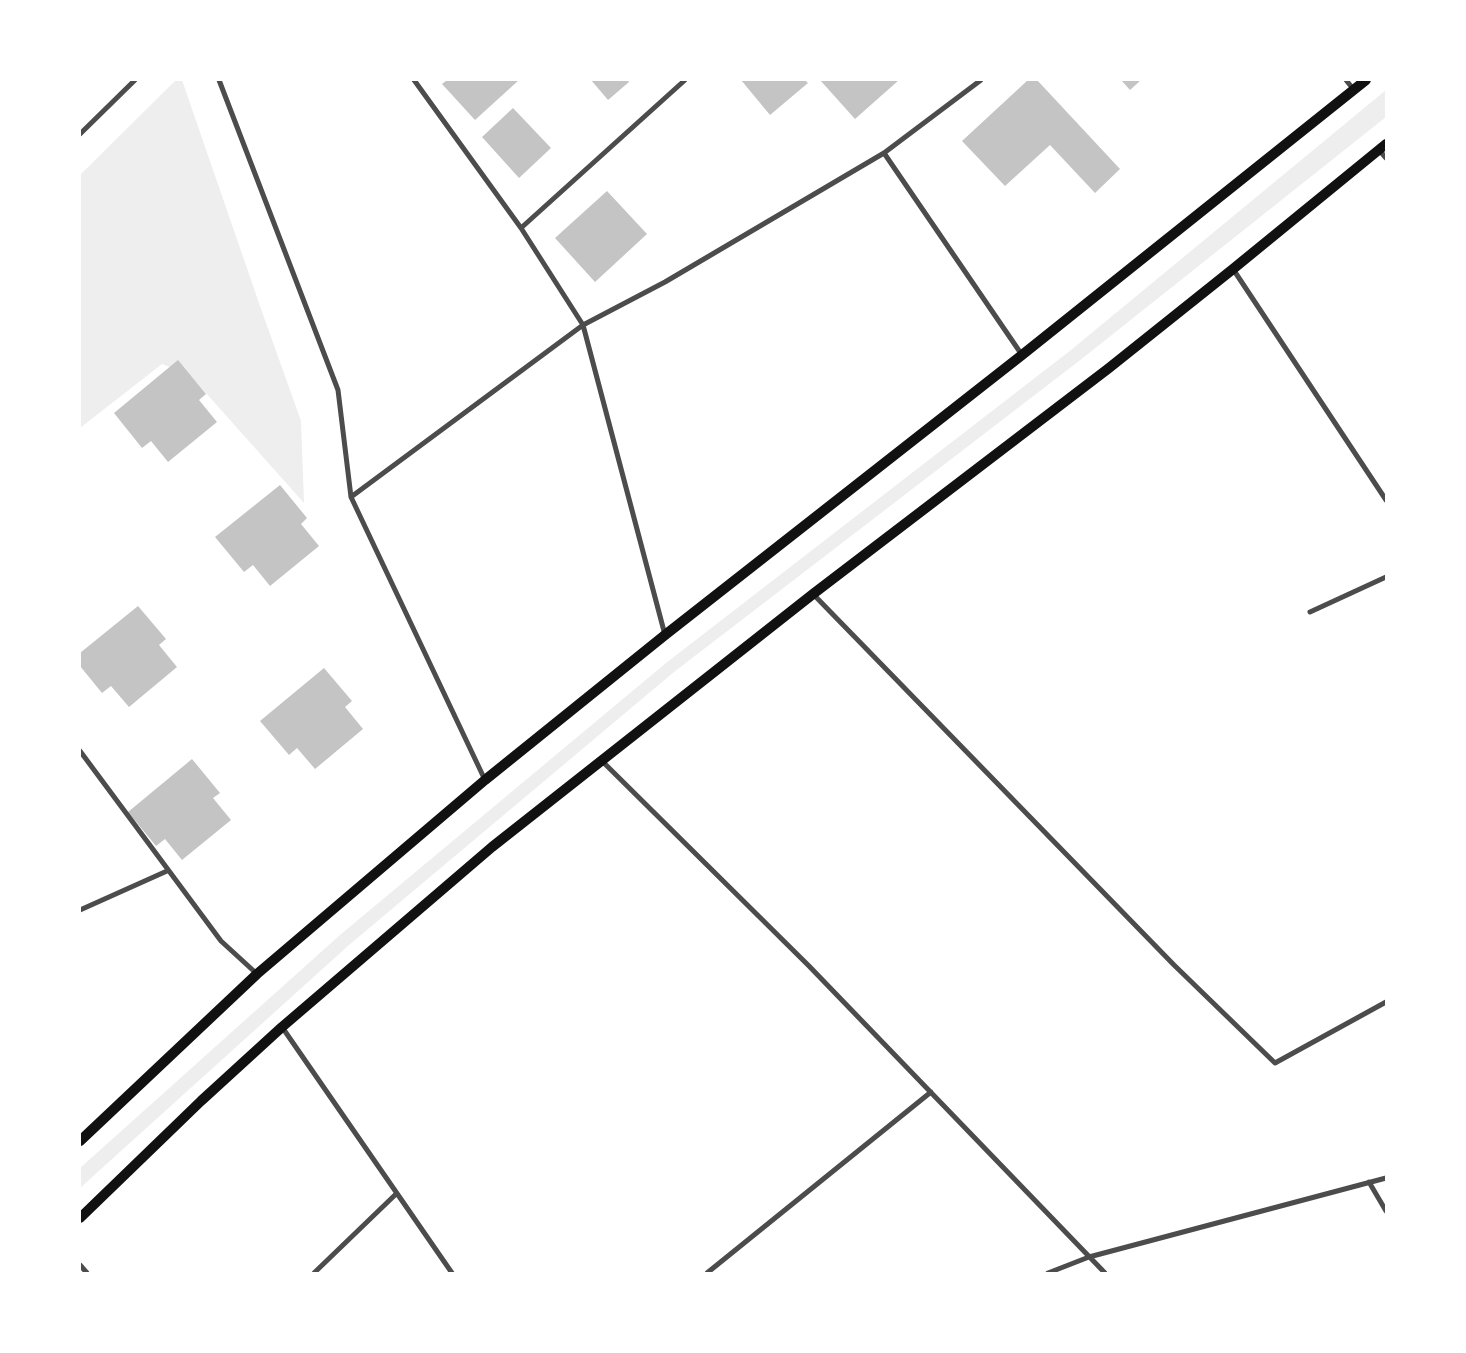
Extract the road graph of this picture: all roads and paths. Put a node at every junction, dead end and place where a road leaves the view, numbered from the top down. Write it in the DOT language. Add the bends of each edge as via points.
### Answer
graph roads {
  1 [pos="135,80"];
  2 [pos="219,80"];
  3 [pos="414,80"];
  4 [pos="685,80"];
  5 [pos="981,80"];
  6 [pos="1346,80"];
  7 [pos="1366,80"];
  8 [pos="1354,91"];
  9 [pos="80,134"];
  10 [pos="1384,151"];
  11 [pos="884,153"];
  12 [pos="521,228"];
  13 [pos="1233,269"];
  14 [pos="583,325"];
  15 [pos="1022,355"];
  16 [pos="351,497"];
  17 [pos="1386,500"];
  18 [pos="1386,578"];
  19 [pos="813,594"];
  20 [pos="1310,612"];
  21 [pos="665,635"];
  22 [pos="80,751"];
  23 [pos="602,761"];
  24 [pos="485,780"];
  25 [pos="167,871"];
  26 [pos="80,910"];
  27 [pos="257,974"];
  28 [pos="1386,1002"];
  29 [pos="282,1027"];
  30 [pos="931,1092"];
  31 [pos="80,1141"];
  32 [pos="1386,1178"];
  33 [pos="1369,1182"];
  34 [pos="396,1194"];
  35 [pos="1386,1211"];
  36 [pos="80,1218"];
  37 [pos="1089,1257"];
  38 [pos="80,1265"];
  39 [pos="87,1273"];
  40 [pos="314,1273"];
  41 [pos="452,1273"];
  42 [pos="707,1273"];
  43 [pos="1048,1273"];
  44 [pos="1105,1273"];
  1 -- 9 [label="street"];
  2 -- 16 [label="street" via="338,390"];
  3 -- 12 [label="street"];
  4 -- 12 [label="street"];
  5 -- 11 [label="street"];
  6 -- 8 [label="street"];
  7 -- 8 [label="main road"];
  8 -- 15 [label="main road"];
  10 -- 13 [label="main road"];
  11 -- 14 [label="street" via="665,282"];
  11 -- 15 [label="street"];
  12 -- 14 [label="street"];
  13 -- 17 [label="street"];
  13 -- 19 [label="main road"];
  14 -- 16 [label="street"];
  14 -- 21 [label="street"];
  15 -- 21 [label="main road"];
  16 -- 24 [label="street"];
  18 -- 20 [label="street"];
  19 -- 23 [label="main road"];
  19 -- 28 [label="street" via="1174,965 1275,1063"];
  21 -- 24 [label="main road"];
  22 -- 25 [label="street"];
  23 -- 29 [label="main road" via="492,847"];
  23 -- 30 [label="street"];
  24 -- 27 [label="main road"];
  25 -- 26 [label="street"];
  25 -- 27 [label="street" via="221,941"];
  27 -- 31 [label="main road"];
  29 -- 34 [label="street"];
  29 -- 36 [label="main road"];
  30 -- 37 [label="street"];
  30 -- 42 [label="street"];
  32 -- 33 [label="street"];
  33 -- 35 [label="street"];
  33 -- 37 [label="street"];
  34 -- 40 [label="street"];
  34 -- 41 [label="street"];
  37 -- 43 [label="street"];
  37 -- 44 [label="street"];
  38 -- 39 [label="street"];
}
